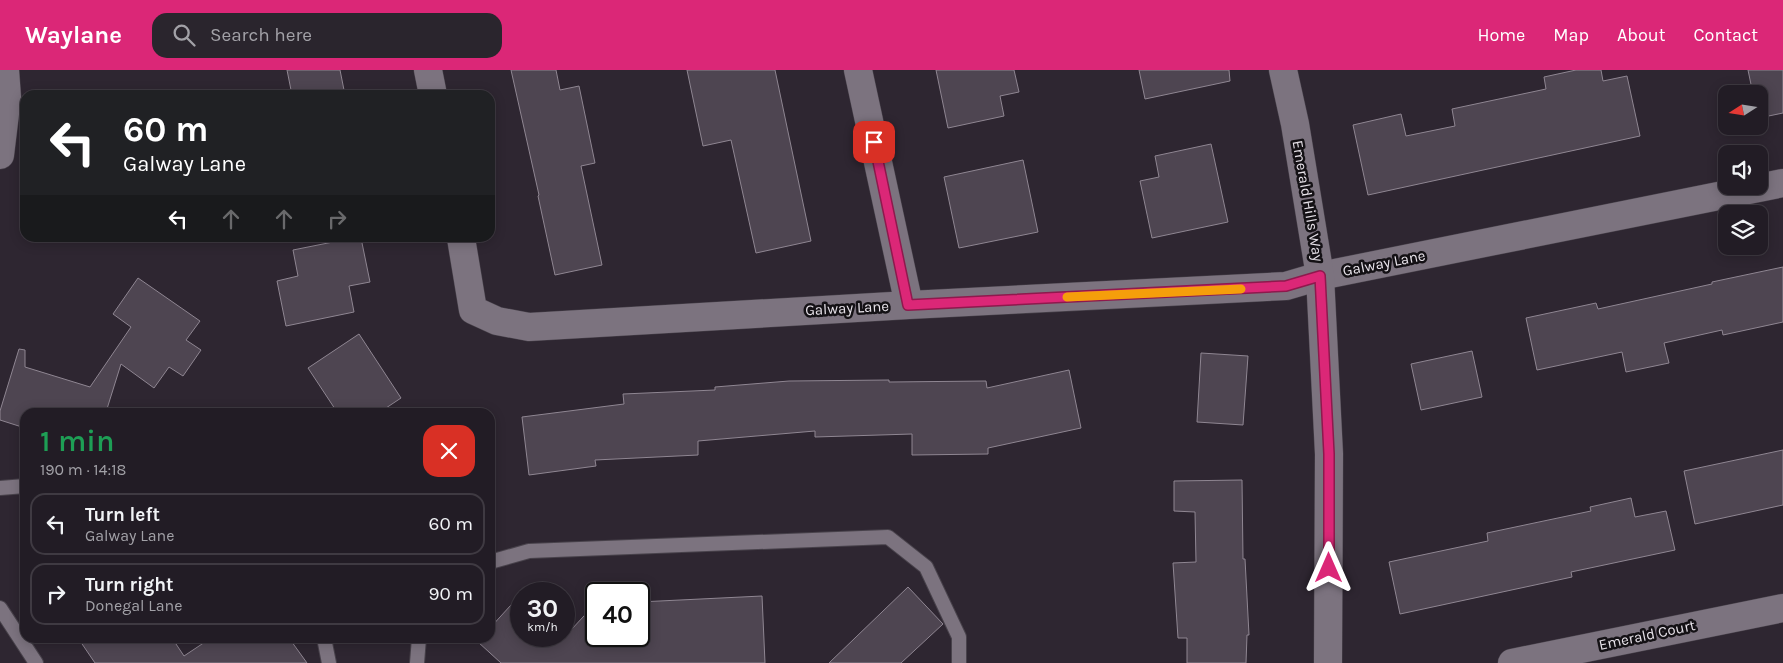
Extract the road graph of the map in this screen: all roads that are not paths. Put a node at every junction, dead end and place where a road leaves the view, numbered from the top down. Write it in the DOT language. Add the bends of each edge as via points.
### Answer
graph roads {
  1 [pos="5,70"];
  2 [pos="428,70"];
  3 [pos="858,70"];
  4 [pos="1282,70"];
  5 [pos="432,90"];
  6 [pos="0,155"];
  7 [pos="1783,183"];
  8 [pos="462,242"];
  9 [pos="1320,276"];
  10 [pos="908,305"];
  11 [pos="20,486"];
  12 [pos="0,488"];
  13 [pos="495,561"];
  14 [pos="0,608"];
  15 [pos="1783,608"];
  16 [pos="20,639"];
  17 [pos="23,643"];
  18 [pos="325,643"];
  19 [pos="419,643"];
  20 [pos="36,663"];
  21 [pos="329,663"];
  22 [pos="417,663"];
  23 [pos="959,663"];
  24 [pos="1328,663"];
  25 [pos="1512,663"];
  1 -- 6 [label="street" via="7,98"];
  2 -- 5 [label="street"];
  3 -- 10 [label="street"];
  4 -- 9 [label="street, Emerald Hills Way"];
  7 -- 9 [label="street, Galway Lane"];
  8 -- 10 [label="street, Galway Lane" via="474,310 497,322 529,327"];
  9 -- 10 [label="street, Galway Lane" via="1286,286"];
  9 -- 24 [label="street, Emerald Hills Way" via="1329,454"];
  11 -- 12 [label="lane"];
  13 -- 23 [label="lane" via="528,551 888,537 926,567 959,637"];
  14 -- 16 [label="lane"];
  15 -- 25 [label="street, Emerald Court"];
  17 -- 20 [label="lane"];
  18 -- 21 [label="lane"];
  19 -- 22 [label="lane"];
}
